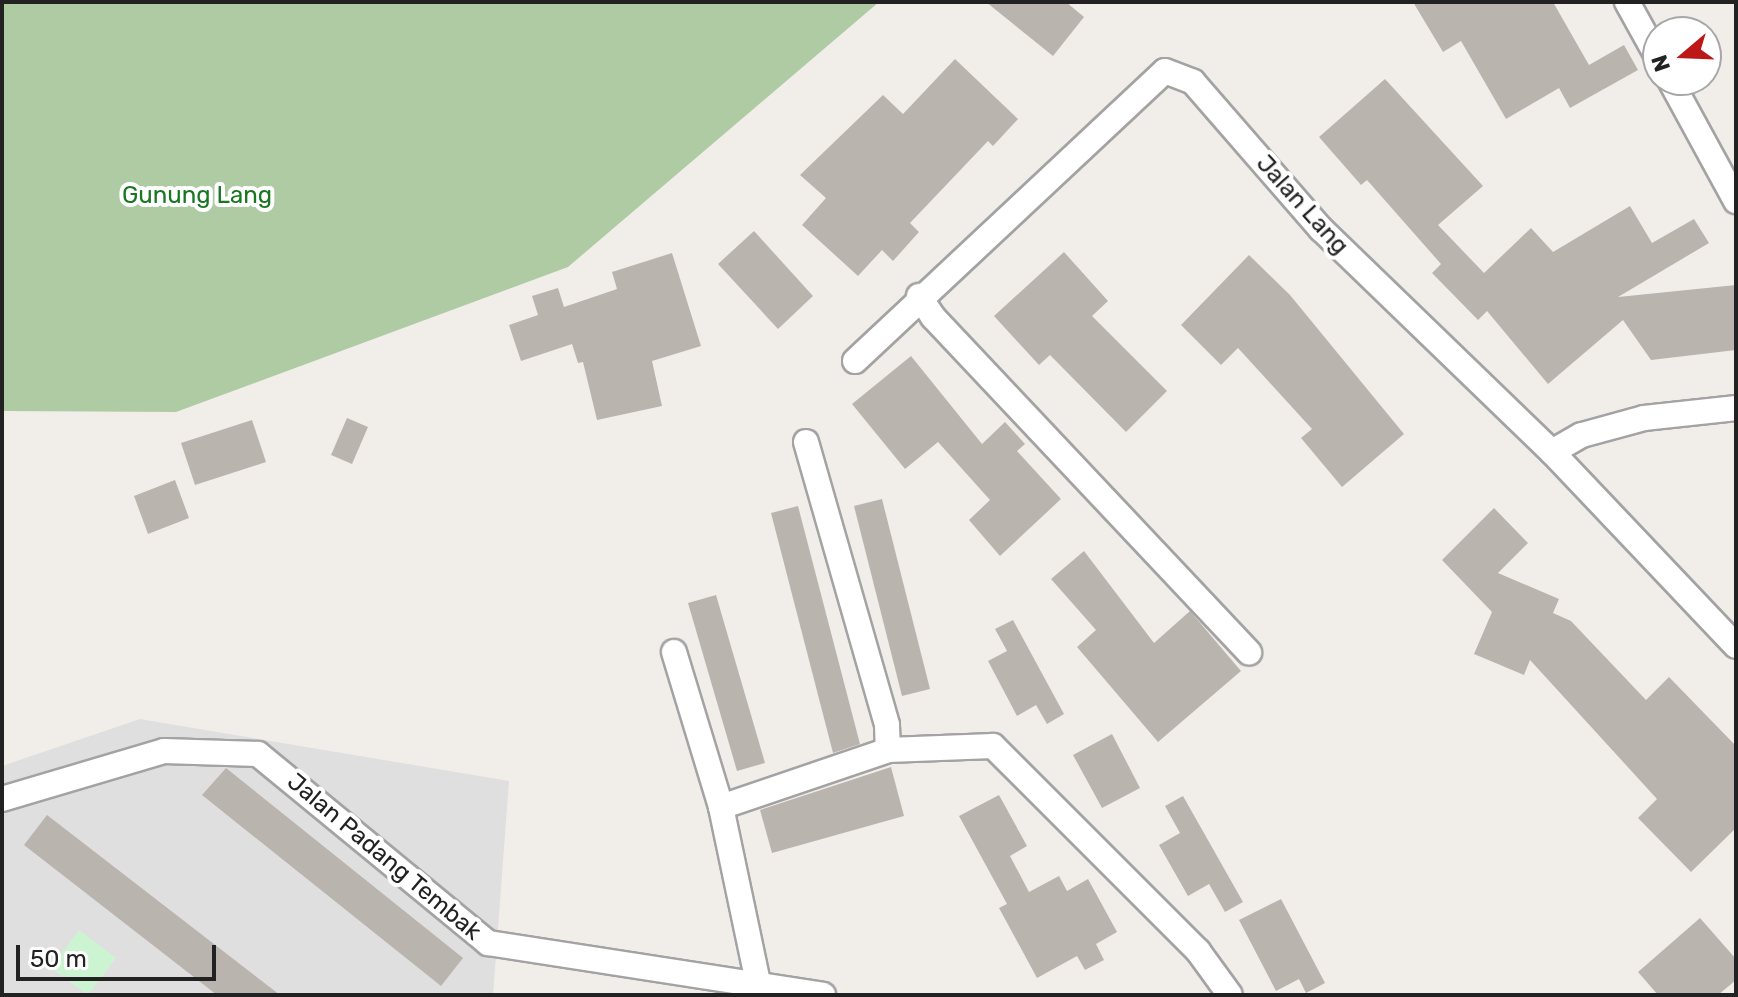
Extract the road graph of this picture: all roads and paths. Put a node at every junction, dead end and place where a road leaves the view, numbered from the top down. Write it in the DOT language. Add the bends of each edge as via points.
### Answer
graph roads {
  1 [pos="1627,2"];
  2 [pos="1642,29"];
  3 [pos="1679,96"];
  4 [pos="1736,201"];
  5 [pos="919,296"];
  6 [pos="855,361"];
  7 [pos="1736,408"];
  8 [pos="806,442"];
  9 [pos="1552,452"];
  10 [pos="1736,646"];
  11 [pos="674,652"];
  12 [pos="1249,652"];
  13 [pos="888,750"];
  14 [pos="2,799"];
  15 [pos="721,807"];
  16 [pos="759,988"];
  17 [pos="823,995"];
  18 [pos="1230,995"];
  1 -- 2 [label="street"];
  3 -- 4 [label="street"];
  5 -- 6 [label="street, Jalan Lang"];
  5 -- 9 [label="street, Jalan Lang" via="1165,71 1193,82 1321,229"];
  5 -- 12 [label="street" via="933,317"];
  7 -- 9 [label="street" via="1644,418 1582,435"];
  8 -- 13 [label="street" via="887,725"];
  9 -- 10 [label="street, Jalan Lang"];
  11 -- 15 [label="street"];
  13 -- 15 [label="street"];
  13 -- 18 [label="street" via="993,746 1198,951"];
  14 -- 16 [label="street, Jalan Padang Tembak" via="164,751 258,754 488,943"];
  15 -- 16 [label="street"];
  16 -- 17 [label="street, Jalan Padang Tembak"];
}
